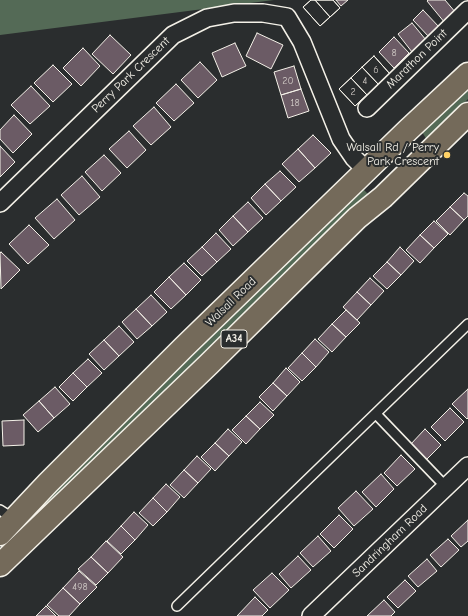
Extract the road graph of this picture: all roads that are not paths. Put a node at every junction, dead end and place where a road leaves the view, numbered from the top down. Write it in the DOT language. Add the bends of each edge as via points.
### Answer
graph roads {
  1 [pos="465,0"];
  2 [pos="468,2"];
  3 [pos="468,10"];
  4 [pos="468,74"];
  5 [pos="367,108"];
  6 [pos="468,114"];
  7 [pos="367,171"];
  8 [pos="0,203"];
  9 [pos="468,324"];
  10 [pos="376,414"];
  11 [pos="468,466"];
  12 [pos="446,487"];
  13 [pos="5,521"];
  14 [pos="0,565"];
  15 [pos="177,606"];
  16 [pos="312,616"];
  1 -- 2 [label="street"];
  3 -- 5 [label="street, Marathon Point"];
  4 -- 7 [label="highway, Walsall Road / A34"];
  6 -- 14 [label="highway, A34" via="383,197 357,218"];
  7 -- 8 [label="street, Perry Park Crescent" via="341,139 302,42 287,17 263,13 234,13 207,18 173,35"];
  7 -- 13 [label="highway, Walsall Road / A34"];
  9 -- 10 [label="lane"];
  10 -- 12 [label="lane"];
  10 -- 15 [label="lane"];
  11 -- 12 [label="street, Sandringham Road"];
  12 -- 16 [label="street, Sandringham Road"];
}
